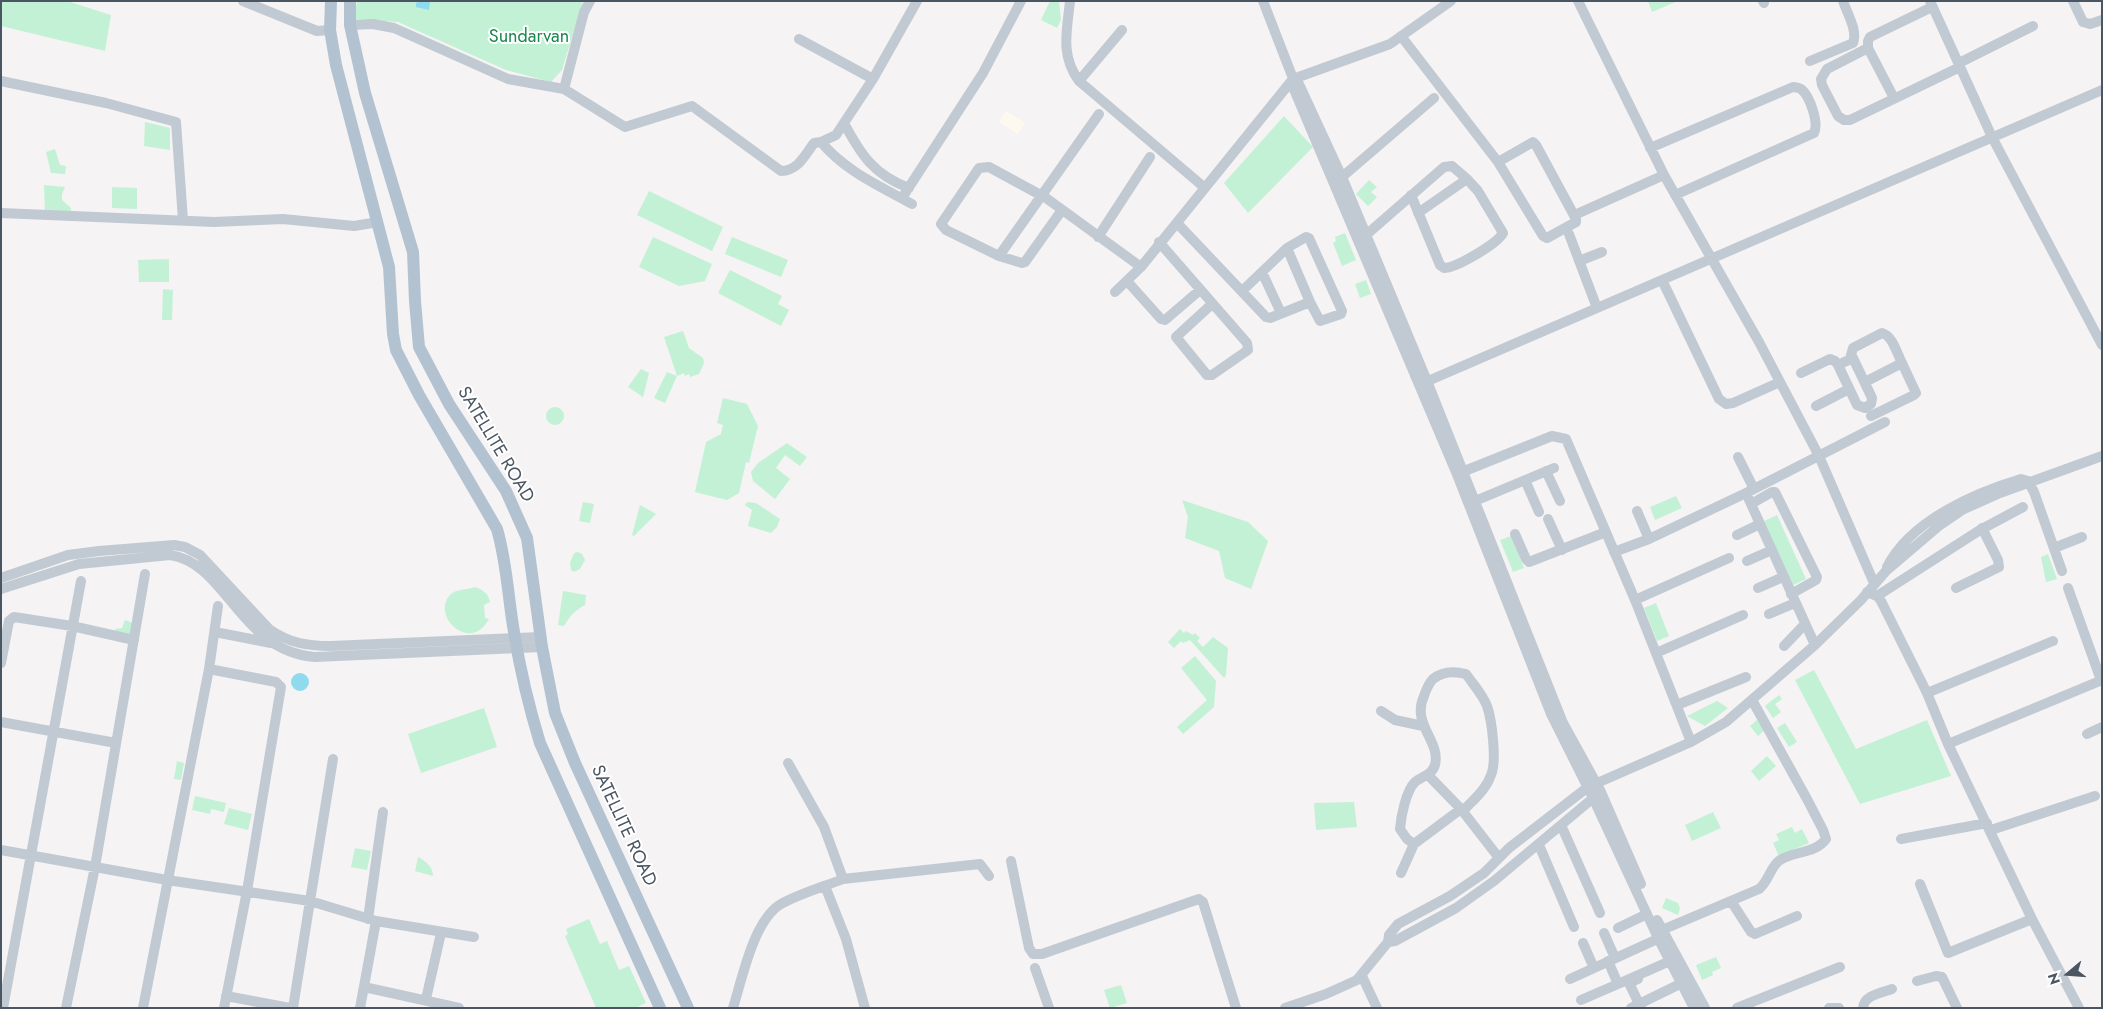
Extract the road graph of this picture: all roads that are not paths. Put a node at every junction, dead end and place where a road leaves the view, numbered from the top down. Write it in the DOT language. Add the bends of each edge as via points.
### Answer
graph roads {
  1 [pos="243,1"];
  2 [pos="331,1"];
  3 [pos="350,1"];
  4 [pos="590,1"];
  5 [pos="917,1"];
  6 [pos="1021,1"];
  7 [pos="1070,1"];
  8 [pos="1263,1"];
  9 [pos="1451,1"];
  10 [pos="1578,1"];
  11 [pos="1843,1"];
  12 [pos="2073,1"];
  13 [pos="1931,4"];
  14 [pos="2102,20"];
  15 [pos="350,25"];
  16 [pos="2033,26"];
  17 [pos="330,30"];
  18 [pos="1122,30"];
  19 [pos="1401,36"];
  20 [pos="799,39"];
  21 [pos="1868,48"];
  22 [pos="1810,62"];
  23 [pos="1960,65"];
  24 [pos="873,79"];
  25 [pos="1294,80"];
  26 [pos="1079,81"];
  27 [pos="1,82"];
  28 [pos="564,89"];
  29 [pos="2102,90"];
  30 [pos="1434,98"];
  31 [pos="1894,98"];
  32 [pos="1099,114"];
  33 [pos="844,123"];
  34 [pos="1992,137"];
  35 [pos="821,142"];
  36 [pos="1650,148"];
  37 [pos="1150,158"];
  38 [pos="1498,162"];
  39 [pos="1664,176"];
  40 [pos="1342,177"];
  41 [pos="1467,179"];
  42 [pos="908,188"];
  43 [pos="1205,188"];
  44 [pos="1411,195"];
  45 [pos="1676,195"];
  46 [pos="1040,196"];
  47 [pos="902,198"];
  48 [pos="912,204"];
  49 [pos="1062,210"];
  50 [pos="1,213"];
  51 [pos="1418,213"];
  52 [pos="1578,213"];
  53 [pos="183,220"];
  54 [pos="378,222"];
  55 [pos="1177,222"];
  56 [pos="1569,234"];
  57 [pos="1366,235"];
  58 [pos="1098,237"];
  59 [pos="1160,242"];
  60 [pos="1287,248"];
  61 [pos="1602,252"];
  62 [pos="999,256"];
  63 [pos="1711,258"];
  64 [pos="1579,261"];
  65 [pos="1141,268"];
  66 [pos="1262,272"];
  67 [pos="1662,280"];
  68 [pos="1127,281"];
  69 [pos="1200,290"];
  70 [pos="1242,291"];
  71 [pos="1115,292"];
  72 [pos="1310,302"];
  73 [pos="1212,304"];
  74 [pos="1597,308"];
  75 [pos="1281,313"];
  76 [pos="2102,345"];
  77 [pos="1853,358"];
  78 [pos="1902,363"];
  79 [pos="1838,366"];
  80 [pos="1801,373"];
  81 [pos="1780,382"];
  82 [pos="1865,382"];
  83 [pos="1423,383"];
  84 [pos="1849,389"];
  85 [pos="1816,406"];
  86 [pos="1869,411"];
  87 [pos="1819,456"];
  88 [pos="2102,456"];
  89 [pos="1738,457"];
  90 [pos="1460,473"];
  91 [pos="1524,480"];
  92 [pos="2028,481"];
  93 [pos="1750,491"];
  94 [pos="1475,501"];
  95 [pos="1560,501"];
  96 [pos="1751,504"];
  97 [pos="2023,507"];
  98 [pos="1637,511"];
  99 [pos="1539,512"];
  100 [pos="1548,519"];
  101 [pos="1760,524"];
  102 [pos="1982,528"];
  103 [pos="1606,532"];
  104 [pos="1515,534"];
  105 [pos="1737,535"];
  106 [pos="2082,537"];
  107 [pos="1649,539"];
  108 [pos="2054,548"];
  109 [pos="1562,550"];
  110 [pos="1772,550"];
  111 [pos="1614,552"];
  112 [pos="1729,558"];
  113 [pos="1747,561"];
  114 [pos="201,563"];
  115 [pos="2062,571"];
  116 [pos="145,574"];
  117 [pos="1784,577"];
  118 [pos="1,578"];
  119 [pos="81,581"];
  120 [pos="1874,583"];
  121 [pos="1758,588"];
  122 [pos="1956,588"];
  123 [pos="2068,588"];
  124 [pos="1,589"];
  125 [pos="1872,594"];
  126 [pos="1793,599"];
  127 [pos="1635,600"];
  128 [pos="218,606"];
  129 [pos="1769,614"];
  130 [pos="1743,615"];
  131 [pos="1805,624"];
  132 [pos="72,626"];
  133 [pos="215,632"];
  134 [pos="134,640"];
  135 [pos="277,640"];
  136 [pos="2053,641"];
  137 [pos="541,642"];
  138 [pos="516,644"];
  139 [pos="1815,645"];
  140 [pos="1784,646"];
  141 [pos="1656,653"];
  142 [pos="1,663"];
  143 [pos="209,669"];
  144 [pos="1746,677"];
  145 [pos="2101,680"];
  146 [pos="1927,693"];
  147 [pos="1752,700"];
  148 [pos="1676,705"];
  149 [pos="1381,711"];
  150 [pos="1,722"];
  151 [pos="1423,726"];
  152 [pos="2102,727"];
  153 [pos="53,732"];
  154 [pos="2087,734"];
  155 [pos="1691,742"];
  156 [pos="116,743"];
  157 [pos="1948,744"];
  158 [pos="333,759"];
  159 [pos="788,763"];
  160 [pos="1428,775"];
  161 [pos="1595,790"];
  162 [pos="2095,796"];
  163 [pos="1462,810"];
  164 [pos="383,812"];
  165 [pos="1561,825"];
  166 [pos="1989,826"];
  167 [pos="1901,840"];
  168 [pos="1414,844"];
  169 [pos="1539,845"];
  170 [pos="1,850"];
  171 [pos="30,855"];
  172 [pos="1499,858"];
  173 [pos="1011,861"];
  174 [pos="95,866"];
  175 [pos="1401,873"];
  176 [pos="989,876"];
  177 [pos="843,879"];
  178 [pos="167,880"];
  179 [pos="1920,884"];
  180 [pos="825,886"];
  181 [pos="247,891"];
  182 [pos="310,901"];
  183 [pos="1731,901"];
  184 [pos="1600,913"];
  185 [pos="1647,914"];
  186 [pos="1797,916"];
  187 [pos="2032,919"];
  188 [pos="372,920"];
  189 [pos="1574,927"];
  190 [pos="1618,928"];
  191 [pos="441,933"];
  192 [pos="1604,933"];
  193 [pos="1662,935"];
  194 [pos="474,937"];
  195 [pos="1388,942"];
  196 [pos="1583,944"];
  197 [pos="1612,960"];
  198 [pos="1670,962"];
  199 [pos="1840,967"];
  200 [pos="1035,968"];
  201 [pos="1594,968"];
  202 [pos="1362,976"];
  203 [pos="1570,979"];
  204 [pos="1917,981"];
  205 [pos="1686,982"];
  206 [pos="1618,984"];
  207 [pos="364,988"];
  208 [pos="1892,990"];
  209 [pos="226,996"];
  210 [pos="426,999"];
  211 [pos="1581,1000"];
  212 [pos="1637,1006"];
  213 [pos="1743,1007"];
  214 [pos="2075,1007"];
  215 [pos="3,1008"];
  216 [pos="66,1008"];
  217 [pos="143,1008"];
  218 [pos="224,1008"];
  219 [pos="292,1008"];
  220 [pos="360,1008"];
  221 [pos="459,1008"];
  222 [pos="660,1008"];
  223 [pos="688,1008"];
  224 [pos="733,1008"];
  225 [pos="865,1008"];
  226 [pos="1049,1008"];
  227 [pos="1236,1008"];
  228 [pos="1285,1008"];
  229 [pos="1377,1008"];
  230 [pos="1694,1008"];
  231 [pos="1705,1008"];
  232 [pos="1829,1008"];
  233 [pos="1839,1008"];
  234 [pos="1863,1008"];
  235 [pos="1957,1008"];
  1 -- 17 [label="street" via="317,31"];
  2 -- 17 [label="main road"];
  3 -- 15 [label="main road, SATELLITE ROAD"];
  4 -- 28 [label="street" via="584,12"];
  5 -- 24 [label="street"];
  6 -- 42 [label="street" via="983,72"];
  7 -- 26 [label="street" via="1066,52"];
  8 -- 25 [label="street"];
  9 -- 19 [label="street"];
  10 -- 36 [label="street"];
  11 -- 22 [label="street" via="1854,32 1853,43"];
  12 -- 14 [label="street" via="2083,22 2090,24"];
  13 -- 21 [label="street" via="1870,37"];
  13 -- 23 [label="street"];
  15 -- 28 [label="street" via="373,24 394,28 508,78"];
  15 -- 137 [label="main road, SATELLITE ROAD" via="365,93 413,252 420,346 449,404 506,490 527,538"];
  16 -- 23 [label="street"];
  17 -- 54 [label="main road" via="336,65"];
  18 -- 26 [label="street"];
  19 -- 25 [label="street" via="1390,44"];
  19 -- 38 [label="street"];
  20 -- 24 [label="street"];
  21 -- 31 [label="street"];
  21 -- 31 [label="street" via="1827,68 1823,74 1822,84 1838,116 1850,120"];
  23 -- 31 [label="street"];
  23 -- 34 [label="street"];
  24 -- 33 [label="street"];
  25 -- 40 [label="street" via="1300,84"];
  25 -- 43 [label="street"];
  25 -- 83 [label="street" via="1300,104"];
  26 -- 43 [label="street"];
  27 -- 53 [label="street" via="106,103 176,122"];
  28 -- 35 [label="street" via="625,127 692,106 781,171 800,164 814,143"];
  29 -- 34 [label="street"];
  30 -- 40 [label="street"];
  32 -- 46 [label="street"];
  33 -- 35 [label="street" via="836,134"];
  33 -- 42 [label="street" via="874,168"];
  34 -- 63 [label="street"];
  34 -- 76 [label="street"];
  35 -- 47 [label="street" via="848,168"];
  36 -- 39 [label="street"];
  36 -- 45 [label="street" via="1793,87 1806,95 1816,121 1814,133"];
  37 -- 58 [label="street"];
  38 -- 38 [label="street" via="1543,236 1547,238 1576,222 1533,142"];
  39 -- 45 [label="street"];
  39 -- 52 [label="street"];
  40 -- 57 [label="street"];
  41 -- 44 [label="street" via="1447,166"];
  41 -- 51 [label="street"];
  41 -- 51 [label="street" via="1500,227 1502,233 1496,241 1458,265 1444,268"];
  42 -- 47 [label="street"];
  43 -- 55 [label="street"];
  44 -- 51 [label="street"];
  44 -- 57 [label="street"];
  45 -- 63 [label="street"];
  46 -- 49 [label="street"];
  46 -- 62 [label="street"];
  46 -- 62 [label="street" via="988,167 979,168 942,222 941,226 946,230"];
  47 -- 48 [label="street"];
  49 -- 58 [label="street"];
  49 -- 62 [label="street" via="1025,262"];
  50 -- 53 [label="street"];
  53 -- 54 [label="street" via="283,219 354,226"];
  54 -- 138 [label="main road" via="389,267 396,350 497,530"];
  55 -- 59 [label="street"];
  55 -- 70 [label="street"];
  56 -- 64 [label="street"];
  57 -- 83 [label="street"];
  58 -- 65 [label="street"];
  59 -- 65 [label="street"];
  59 -- 69 [label="street"];
  60 -- 66 [label="street"];
  60 -- 72 [label="street"];
  60 -- 72 [label="street" via="1309,238 1341,314 1320,321"];
  61 -- 64 [label="street"];
  63 -- 67 [label="street"];
  63 -- 81 [label="street"];
  64 -- 74 [label="street"];
  65 -- 68 [label="street"];
  66 -- 70 [label="street"];
  66 -- 75 [label="street"];
  67 -- 74 [label="street"];
  67 -- 81 [label="street" via="1719,399 1726,404 1733,403"];
  68 -- 69 [label="street" via="1161,319 1168,318"];
  68 -- 71 [label="street"];
  69 -- 73 [label="street"];
  70 -- 75 [label="street" via="1266,317"];
  72 -- 75 [label="street"];
  73 -- 73 [label="street" via="1247,343 1248,350 1212,375 1207,375 1176,337"];
  74 -- 83 [label="street"];
  77 -- 78 [label="street" via="1853,348 1882,333 1886,334"];
  77 -- 79 [label="street"];
  77 -- 82 [label="street"];
  78 -- 82 [label="street"];
  78 -- 86 [label="street" via="1916,392 1914,395"];
  79 -- 80 [label="street" via="1830,359"];
  79 -- 84 [label="street"];
  81 -- 87 [label="street"];
  82 -- 86 [label="street" via="1873,401"];
  83 -- 90 [label="street"];
  84 -- 85 [label="street"];
  84 -- 86 [label="street" via="1857,405"];
  86 -- 87 [label="street" via="1880,424"];
  87 -- 93 [label="street"];
  87 -- 120 [label="street"];
  88 -- 92 [label="street"];
  89 -- 93 [label="street"];
  90 -- 94 [label="street"];
  90 -- 103 [label="street" via="1552,436 1566,439"];
  90 -- 161 [label="street" via="1551,714"];
  91 -- 94 [label="street"];
  91 -- 95 [label="street" via="1550,469"];
  91 -- 99 [label="street"];
  92 -- 108 [label="street"];
  92 -- 120 [label="street" via="2021,478 1999,485 1974,494 1948,509 1906,542"];
  93 -- 96 [label="street"];
  93 -- 107 [label="street"];
  94 -- 161 [label="street" via="1563,723"];
  96 -- 101 [label="street"];
  96 -- 126 [label="street" via="1775,492 1817,577"];
  97 -- 102 [label="street"];
  98 -- 107 [label="street"];
  100 -- 109 [label="street"];
  101 -- 105 [label="street"];
  101 -- 110 [label="street"];
  102 -- 122 [label="street" via="1999,567"];
  102 -- 125 [label="street"];
  103 -- 109 [label="street"];
  103 -- 111 [label="street"];
  104 -- 109 [label="street" via="1529,562"];
  106 -- 108 [label="street"];
  107 -- 111 [label="street"];
  108 -- 115 [label="street"];
  110 -- 113 [label="street"];
  110 -- 117 [label="street"];
  111 -- 127 [label="street"];
  112 -- 127 [label="street"];
  114 -- 118 [label="street" via="190,549 174,545 68,555"];
  114 -- 124 [label="street" via="170,555 106,560 79,564"];
  114 -- 135 [label="street" via="252,626"];
  116 -- 134 [label="street"];
  117 -- 121 [label="street"];
  117 -- 126 [label="street"];
  119 -- 132 [label="street"];
  120 -- 125 [label="street"];
  123 -- 145 [label="street"];
  125 -- 139 [label="street"];
  125 -- 146 [label="street"];
  126 -- 129 [label="street"];
  126 -- 131 [label="street"];
  127 -- 141 [label="street"];
  128 -- 133 [label="street"];
  130 -- 141 [label="street"];
  131 -- 139 [label="street"];
  131 -- 140 [label="street"];
  132 -- 134 [label="street"];
  132 -- 142 [label="street" via="12,618"];
  132 -- 153 [label="street"];
  133 -- 135 [label="street"];
  133 -- 143 [label="street"];
  134 -- 156 [label="street"];
  135 -- 138 [label="street" via="296,654 315,657"];
  136 -- 146 [label="street"];
  137 -- 138 [label="street"];
  137 -- 223 [label="main road, SATELLITE ROAD" via="555,713 574,763"];
  138 -- 222 [label="main road" via="530,713 540,743"];
  139 -- 147 [label="street"];
  141 -- 148 [label="street"];
  143 -- 178 [label="street"];
  143 -- 181 [label="street" via="276,682 281,687"];
  144 -- 148 [label="street"];
  145 -- 157 [label="street"];
  146 -- 157 [label="street"];
  147 -- 155 [label="street" via="1726,722"];
  147 -- 183 [label="street" via="1826,839 1821,846 1781,860 1766,884"];
  148 -- 155 [label="street"];
  149 -- 151 [label="street" via="1395,720"];
  150 -- 153 [label="street"];
  151 -- 160 [label="street" via="1436,758 1435,767"];
  151 -- 163 [label="street" via="1420,704 1429,683 1448,672 1466,674 1487,706 1493,761 1492,774 1484,788"];
  152 -- 154 [label="street"];
  153 -- 156 [label="street"];
  153 -- 171 [label="street"];
  155 -- 161 [label="street" via="1608,780"];
  156 -- 174 [label="street"];
  157 -- 166 [label="street"];
  158 -- 182 [label="street"];
  159 -- 177 [label="street" via="824,827"];
  160 -- 163 [label="street"];
  160 -- 168 [label="street" via="1415,783 1401,818 1400,829"];
  161 -- 165 [label="street"];
  161 -- 172 [label="street"];
  161 -- 185 [label="street"];
  161 -- 193 [label="street"];
  162 -- 166 [label="street"];
  163 -- 168 [label="street"];
  163 -- 172 [label="street"];
  164 -- 188 [label="street"];
  165 -- 169 [label="street"];
  165 -- 184 [label="street"];
  166 -- 167 [label="street"];
  166 -- 187 [label="street"];
  168 -- 175 [label="street"];
  169 -- 189 [label="street"];
  169 -- 195 [label="street" via="1456,908"];
  170 -- 171 [label="street"];
  171 -- 174 [label="street"];
  171 -- 215 [label="street"];
  172 -- 195 [label="street" via="1484,873 1450,896 1398,924 1389,935"];
  173 -- 227 [label="street" via="1029,948 1033,954 1042,954 1198,899 1203,902"];
  174 -- 178 [label="street"];
  174 -- 216 [label="street"];
  176 -- 177 [label="street" via="980,864"];
  177 -- 180 [label="street"];
  178 -- 181 [label="street"];
  178 -- 217 [label="street"];
  179 -- 187 [label="street" via="1948,953"];
  180 -- 224 [label="street" via="778,906 768,917 755,940"];
  180 -- 225 [label="street" via="846,939"];
  181 -- 182 [label="street"];
  181 -- 209 [label="street"];
  182 -- 188 [label="street"];
  182 -- 219 [label="street"];
  183 -- 186 [label="street" via="1755,934"];
  183 -- 193 [label="street"];
  185 -- 190 [label="street"];
  185 -- 193 [label="street"];
  187 -- 214 [label="street"];
  188 -- 191 [label="street"];
  188 -- 207 [label="street"];
  191 -- 194 [label="street"];
  191 -- 210 [label="street"];
  192 -- 197 [label="street"];
  193 -- 197 [label="street"];
  193 -- 198 [label="street"];
  193 -- 205 [label="street"];
  195 -- 202 [label="street"];
  196 -- 201 [label="street"];
  197 -- 201 [label="street"];
  197 -- 206 [label="street"];
  198 -- 205 [label="street"];
  198 -- 206 [label="street"];
  198 -- 212 [label="street" via="1629,983"];
  199 -- 213 [label="street"];
  200 -- 226 [label="street"];
  201 -- 203 [label="street"];
  202 -- 228 [label="street" via="1346,986"];
  202 -- 229 [label="street"];
  204 -- 235 [label="street" via="1942,977"];
  205 -- 212 [label="street"];
  205 -- 230 [label="street"];
  205 -- 231 [label="street"];
  206 -- 211 [label="street"];
  207 -- 210 [label="street"];
  207 -- 220 [label="street"];
  208 -- 234 [label="street" via="1867,998"];
  209 -- 218 [label="street"];
  209 -- 219 [label="street"];
  210 -- 221 [label="street"];
  232 -- 233 [label="street"];
}
